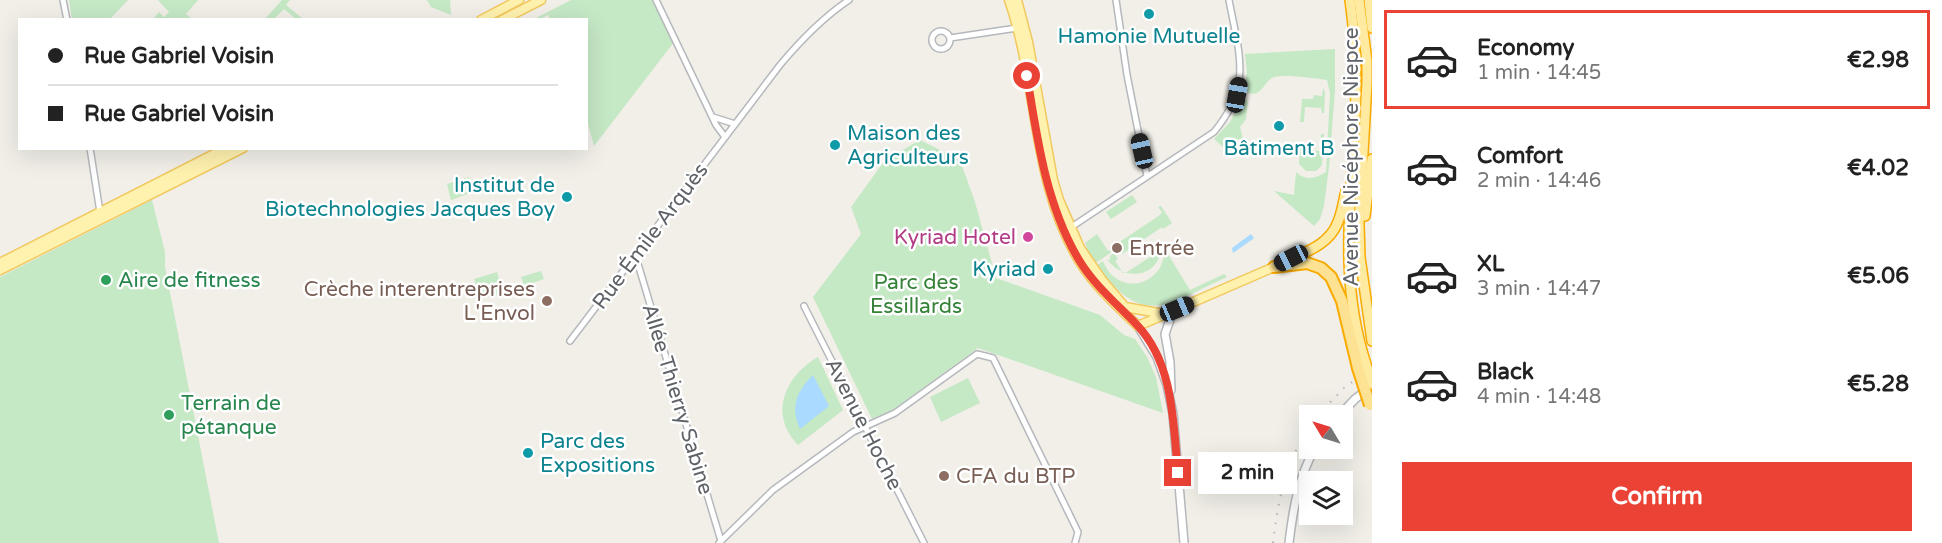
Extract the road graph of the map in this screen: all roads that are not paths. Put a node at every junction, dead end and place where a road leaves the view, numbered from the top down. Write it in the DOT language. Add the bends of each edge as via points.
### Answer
graph roads {
  1 [pos="63,0"];
  2 [pos="519,0"];
  3 [pos="542,0"];
  4 [pos="656,0"];
  5 [pos="849,0"];
  6 [pos="1009,0"];
  7 [pos="1017,0"];
  8 [pos="1116,0"];
  9 [pos="1229,0"];
  10 [pos="1350,0"];
  11 [pos="1359,0"];
  12 [pos="1369,0"];
  13 [pos="67,18"];
  14 [pos="485,18"];
  15 [pos="506,18"];
  16 [pos="1017,28"];
  17 [pos="1372,28"];
  18 [pos="950,38"];
  19 [pos="713,117"];
  20 [pos="735,124"];
  21 [pos="725,136"];
  22 [pos="90,150"];
  23 [pos="222,150"];
  24 [pos="239,150"];
  25 [pos="1372,159"];
  26 [pos="1353,160"];
  27 [pos="1147,176"];
  28 [pos="100,212"];
  29 [pos="1070,228"];
  30 [pos="1360,257"];
  31 [pos="633,259"];
  32 [pos="0,263"];
  33 [pos="1274,267"];
  34 [pos="0,270"];
  35 [pos="804,306"];
  36 [pos="1125,307"];
  37 [pos="1168,312"];
  38 [pos="1138,326"];
  39 [pos="570,341"];
  40 [pos="1372,341"];
  41 [pos="1362,366"];
  42 [pos="1372,385"];
  43 [pos="1349,405"];
  44 [pos="1371,407"];
  45 [pos="1173,414"];
  46 [pos="864,426"];
  47 [pos="1310,459"];
  48 [pos="720,542"];
  49 [pos="924,543"];
  50 [pos="1075,543"];
  51 [pos="1184,543"];
  52 [pos="1289,543"];
  1 -- 13 [label="street"];
  2 -- 14 [label="main road"];
  3 -- 15 [label="main road"];
  4 -- 19 [label="street"];
  5 -- 20 [label="street, Rue Émile Arquès" via="803,38"];
  6 -- 16 [label="main road"];
  7 -- 29 [label="main road" via="1053,180"];
  8 -- 27 [label="street"];
  9 -- 27 [label="street" via="1239,56 1237,95 1214,132"];
  10 -- 26 [label="highway, Avenue Nicéphore Niepce" via="1356,66"];
  11 -- 30 [label="highway, Avenue Nicéphore Niepce" via="1367,82"];
  12 -- 17 [label="highway"];
  16 -- 18 [label="street"];
  16 -- 38 [label="main road" via="1047,181 1059,221 1083,267"];
  19 -- 20 [label="street"];
  19 -- 21 [label="street"];
  20 -- 21 [label="street, Rue Émile Arquès"];
  21 -- 31 [label="street, Rue Émile Arquès"];
  22 -- 28 [label="street"];
  23 -- 28 [label="main road"];
  24 -- 34 [label="main road"];
  25 -- 30 [label="highway"];
  26 -- 33 [label="highway" via="1340,218 1330,235 1315,248"];
  26 -- 41 [label="highway, Avenue Nicéphore Niepce" via="1348,275"];
  27 -- 29 [label="street"];
  28 -- 32 [label="main road"];
  29 -- 36 [label="main road" via="1092,267"];
  30 -- 40 [label="highway, Avenue Nicéphore Niepce"];
  31 -- 39 [label="street, Rue Émile Arquès"];
  31 -- 48 [label="street, Allée Thierry Sabine" via="638,264"];
  33 -- 37 [label="main road"];
  33 -- 41 [label="highway" via="1307,263 1322,268 1331,277"];
  35 -- 46 [label="street, Avenue Hoche"];
  36 -- 37 [label="main road"];
  36 -- 38 [label="street"];
  37 -- 38 [label="main road"];
  37 -- 45 [label="street" via="1165,339"];
  38 -- 45 [label="street" via="1164,373"];
  41 -- 42 [label="highway, Avenue Nicéphore Niepce, bridge"];
  41 -- 44 [label="highway, bridge"];
  42 -- 43 [label="street"];
  45 -- 51 [label="street"];
  46 -- 48 [label="street" via="773,490"];
  46 -- 49 [label="street, Avenue Hoche"];
  46 -- 50 [label="street" via="896,413 977,354 993,358 1078,532"];
  47 -- 52 [label="street" via="1295,498"];
}
